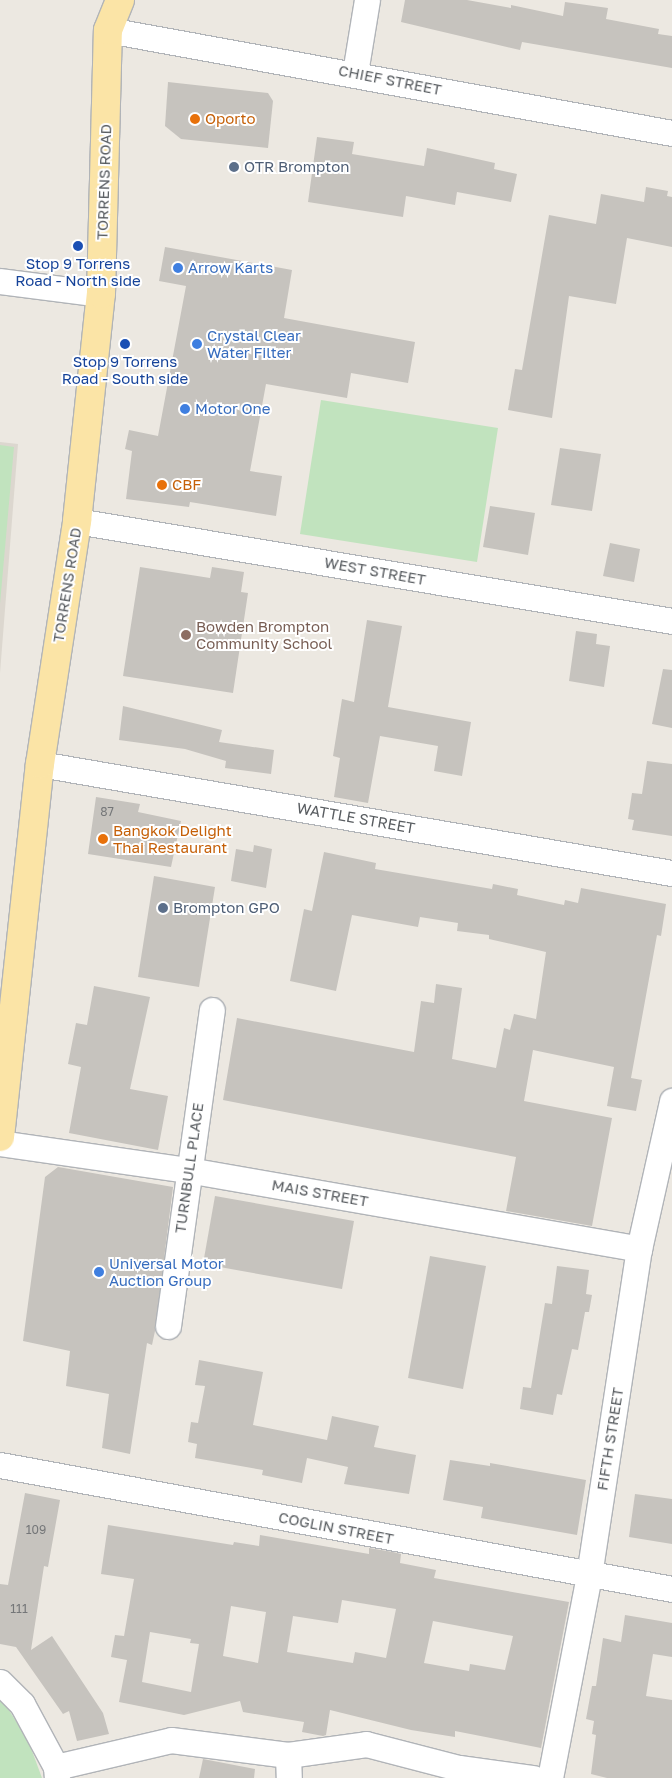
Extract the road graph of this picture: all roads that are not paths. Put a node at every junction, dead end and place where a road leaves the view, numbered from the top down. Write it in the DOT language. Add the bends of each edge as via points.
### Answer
graph roads {
  1 [pos="96,0"];
  2 [pos="120,0"];
  3 [pos="367,0"];
  4 [pos="108,30"];
  5 [pos="355,73"];
  6 [pos="672,133"];
  7 [pos="0,281"];
  8 [pos="101,294"];
  9 [pos="77,521"];
  10 [pos="672,621"];
  11 [pos="40,764"];
  12 [pos="672,873"];
  13 [pos="8,996"];
  14 [pos="212,1010"];
  15 [pos="672,1105"];
  16 [pos="0,1138"];
  17 [pos="0,1143"];
  18 [pos="188,1170"];
  19 [pos="639,1249"];
  20 [pos="168,1326"];
  21 [pos="0,1465"];
  22 [pos="589,1575"];
  23 [pos="672,1589"];
  24 [pos="0,1682"];
  25 [pos="288,1767"];
  26 [pos="56,1772"];
  27 [pos="533,1778"];
  28 [pos="550,1778"];
  1 -- 4 [label="main road, TORRENS ROAD"];
  2 -- 4 [label="main road, TORRENS ROAD"];
  3 -- 5 [label="street"];
  4 -- 5 [label="street, CHIEF STREET"];
  4 -- 8 [label="main road, TORRENS ROAD"];
  5 -- 6 [label="street, CHIEF STREET"];
  7 -- 8 [label="street"];
  8 -- 9 [label="main road, TORRENS ROAD"];
  9 -- 10 [label="street, WEST STREET"];
  9 -- 11 [label="main road, TORRENS ROAD"];
  11 -- 12 [label="street, WATTLE STREET"];
  11 -- 13 [label="main road, TORRENS ROAD"];
  13 -- 16 [label="main road, TORRENS ROAD"];
  14 -- 18 [label="street, TURNBULL PLACE"];
  15 -- 19 [label="street, FIFTH STREET"];
  17 -- 18 [label="street, MAIS STREET"];
  18 -- 19 [label="street, MAIS STREET"];
  18 -- 20 [label="street, TURNBULL PLACE"];
  19 -- 22 [label="street, FIFTH STREET"];
  21 -- 22 [label="street, COGLIN STREET"];
  22 -- 23 [label="street, COGLIN STREET"];
  22 -- 28 [label="street, FIFTH STREET"];
  24 -- 26 [label="street" via="22,1704"];
  25 -- 26 [label="street" via="171,1740"];
  25 -- 27 [label="street" via="366,1744 459,1768"];
}
